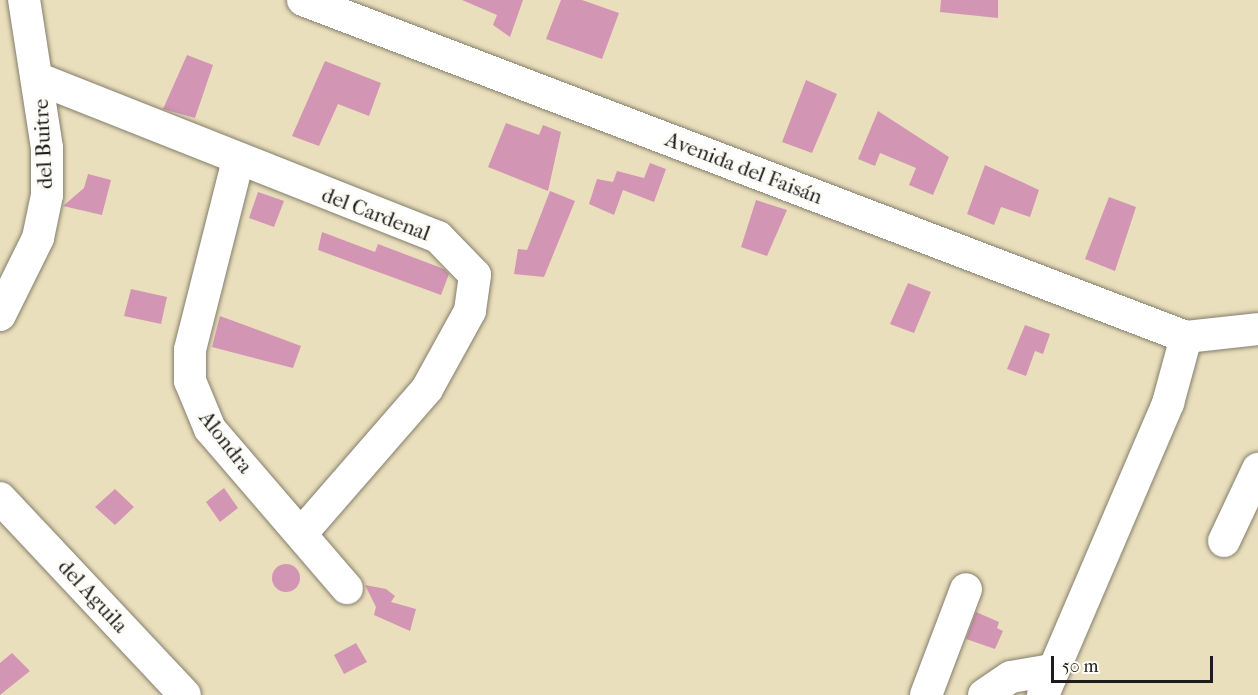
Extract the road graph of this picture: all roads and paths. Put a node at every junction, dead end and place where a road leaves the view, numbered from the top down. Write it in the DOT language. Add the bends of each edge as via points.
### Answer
graph roads {
  1 [pos="24,0"];
  2 [pos="310,1"];
  3 [pos="39,79"];
  4 [pos="238,160"];
  5 [pos="0,315"];
  6 [pos="1258,329"];
  7 [pos="1186,337"];
  8 [pos="1258,469"];
  9 [pos="0,498"];
  10 [pos="302,533"];
  11 [pos="1224,541"];
  12 [pos="347,588"];
  13 [pos="966,590"];
  14 [pos="1047,683"];
  15 [pos="185,695"];
  16 [pos="926,695"];
  17 [pos="984,695"];
  1 -- 3 [label="street, del Buitre"];
  2 -- 7 [label="street, Avenida del Faisán"];
  3 -- 4 [label="street, del Cardenal"];
  3 -- 5 [label="street, del Buitre" via="47,195 38,238"];
  4 -- 10 [label="street, Alondra" via="190,350 190,381 210,429"];
  4 -- 10 [label="street, del Cardenal" via="438,237 475,274 470,311 427,389"];
  6 -- 7 [label="street"];
  7 -- 14 [label="street" via="1168,403"];
  8 -- 11 [label="street"];
  9 -- 15 [label="street, del Aguila"];
  10 -- 12 [label="street, Alondra"];
  13 -- 16 [label="street"];
  14 -- 17 [label="street" via="1011,677"];
}
